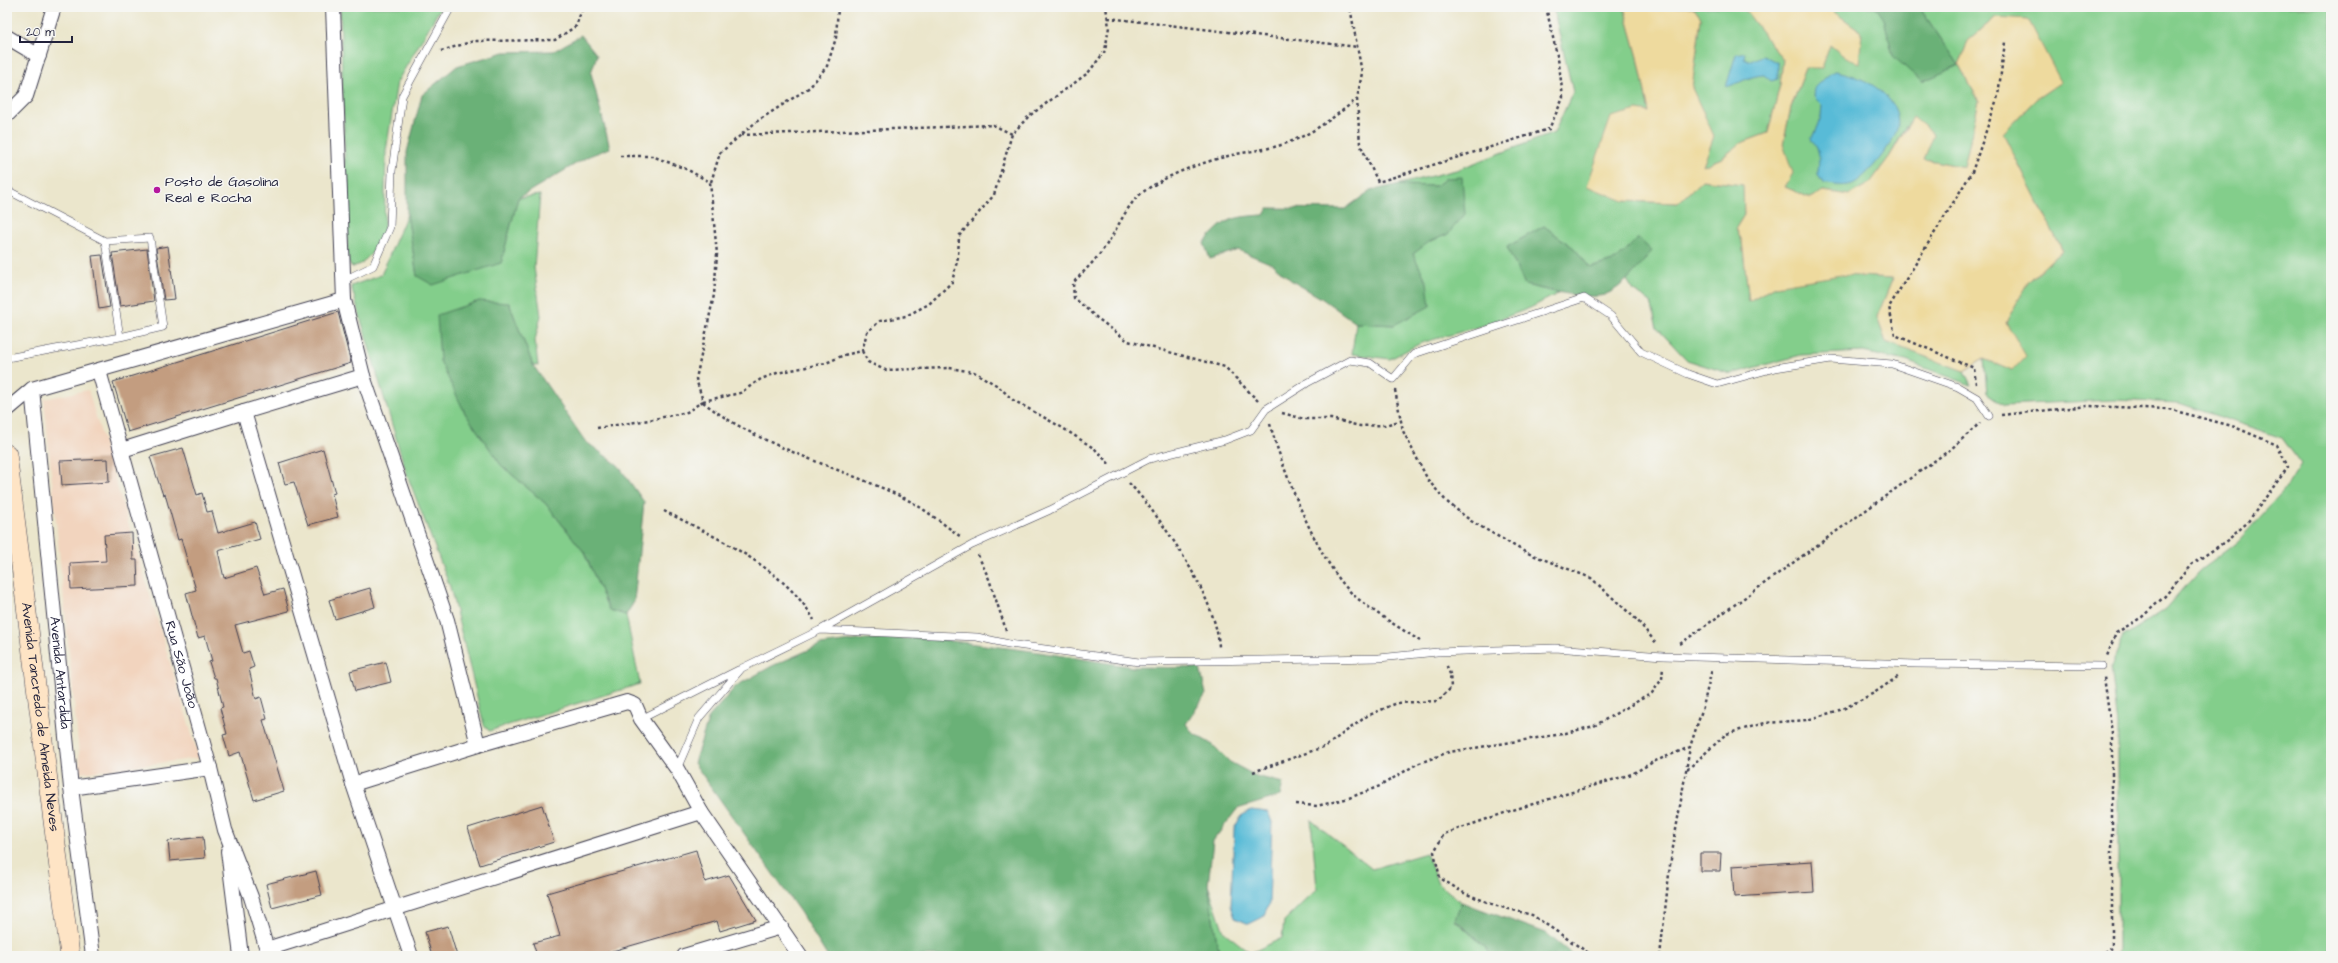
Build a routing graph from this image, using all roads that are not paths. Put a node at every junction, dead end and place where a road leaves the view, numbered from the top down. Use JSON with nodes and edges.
{"nodes":[{"id":1,"x":54,"y":7,"type":"edge"},
{"id":2,"x":333,"y":7,"type":"edge"},
{"id":3,"x":451,"y":7,"type":"edge"},
{"id":4,"x":7,"y":37,"type":"edge"},
{"id":5,"x":40,"y":56,"type":"junction"},
{"id":6,"x":7,"y":115,"type":"edge"},
{"id":7,"x":7,"y":190,"type":"edge"},
{"id":8,"x":106,"y":241,"type":"junction"},
{"id":9,"x":342,"y":281,"type":"junction"},
{"id":10,"x":344,"y":300,"type":"junction"},
{"id":11,"x":120,"y":337,"type":"junction"},
{"id":12,"x":7,"y":358,"type":"edge"},
{"id":13,"x":99,"y":371,"type":"junction"},
{"id":14,"x":362,"y":376,"type":"junction"},
{"id":15,"x":32,"y":389,"type":"junction"},
{"id":16,"x":7,"y":410,"type":"edge"},
{"id":17,"x":244,"y":412,"type":"junction"},
{"id":18,"x":1989,"y":416,"type":"road end"},
{"id":19,"x":122,"y":450,"type":"junction"},
{"id":20,"x":7,"y":454,"type":"edge"},
{"id":21,"x":7,"y":565,"type":"edge"},
{"id":22,"x":820,"y":630,"type":"junction"},
{"id":23,"x":28,"y":632,"type":"junction"},
{"id":24,"x":2102,"y":666,"type":"road end"},
{"id":25,"x":742,"y":668,"type":"junction"},
{"id":26,"x":641,"y":719,"type":"junction"},
{"id":27,"x":478,"y":745,"type":"junction"},
{"id":28,"x":210,"y":768,"type":"junction"},
{"id":29,"x":677,"y":769,"type":"junction"},
{"id":30,"x":353,"y":784,"type":"junction"},
{"id":31,"x":71,"y":788,"type":"junction"},
{"id":32,"x":701,"y":812,"type":"junction"},
{"id":33,"x":225,"y":830,"type":"junction"},
{"id":34,"x":396,"y":909,"type":"junction"},
{"id":35,"x":781,"y":927,"type":"junction"},
{"id":36,"x":268,"y":953,"type":"edge"},
{"id":37,"x":70,"y":956,"type":"edge"},
{"id":38,"x":93,"y":956,"type":"edge"},
{"id":39,"x":241,"y":956,"type":"edge"},
{"id":40,"x":411,"y":956,"type":"edge"},
{"id":41,"x":684,"y":956,"type":"edge"},
{"id":42,"x":800,"y":956,"type":"edge"}],
"edges":[{"from":1,"to":5,"type":"street"},
{"from":2,"to":9,"type":"street"},
{"from":3,"to":9,"type":"lane"},
{"from":4,"to":5,"type":"street"},
{"from":5,"to":6,"type":"street"},
{"from":7,"to":8,"type":"lane"},
{"from":8,"to":11,"type":"lane"},
{"from":8,"to":11,"type":"lane"},
{"from":9,"to":10,"type":"street"},
{"from":10,"to":13,"type":"street"},
{"from":10,"to":14,"type":"street"},
{"from":11,"to":12,"type":"lane"},
{"from":13,"to":15,"type":"street"},
{"from":13,"to":19,"type":"street","name":"Rua São João"},
{"from":14,"to":17,"type":"street"},
{"from":14,"to":27,"type":"street"},
{"from":15,"to":16,"type":"street"},
{"from":15,"to":31,"type":"street","name":"Avenida Antardida"},
{"from":17,"to":19,"type":"street"},
{"from":17,"to":30,"type":"street"},
{"from":18,"to":22,"type":"lane"},
{"from":19,"to":28,"type":"street","name":"Rua São João"},
{"from":20,"to":23,"type":"main road","name":"Avenida Tancredo de Almeida Neves"},
{"from":21,"to":23,"type":"main road"},
{"from":22,"to":24,"type":"lane"},
{"from":22,"to":25,"type":"lane"},
{"from":23,"to":37,"type":"main road","name":"Avenida Tancredo de Almeida Neves"},
{"from":25,"to":26,"type":"lane"},
{"from":25,"to":29,"type":"lane"},
{"from":26,"to":27,"type":"street"},
{"from":26,"to":29,"type":"street"},
{"from":27,"to":30,"type":"street"},
{"from":28,"to":31,"type":"street"},
{"from":28,"to":33,"type":"street","name":"Rua São João"},
{"from":29,"to":32,"type":"street"},
{"from":30,"to":34,"type":"street"},
{"from":31,"to":38,"type":"street","name":"Avenida Antardida"},
{"from":32,"to":34,"type":"street"},
{"from":32,"to":35,"type":"street"},
{"from":33,"to":36,"type":"street","name":"Rua São João"},
{"from":33,"to":39,"type":"street"},
{"from":34,"to":36,"type":"street"},
{"from":34,"to":40,"type":"street"},
{"from":35,"to":41,"type":"street"},
{"from":35,"to":42,"type":"street"}]}
